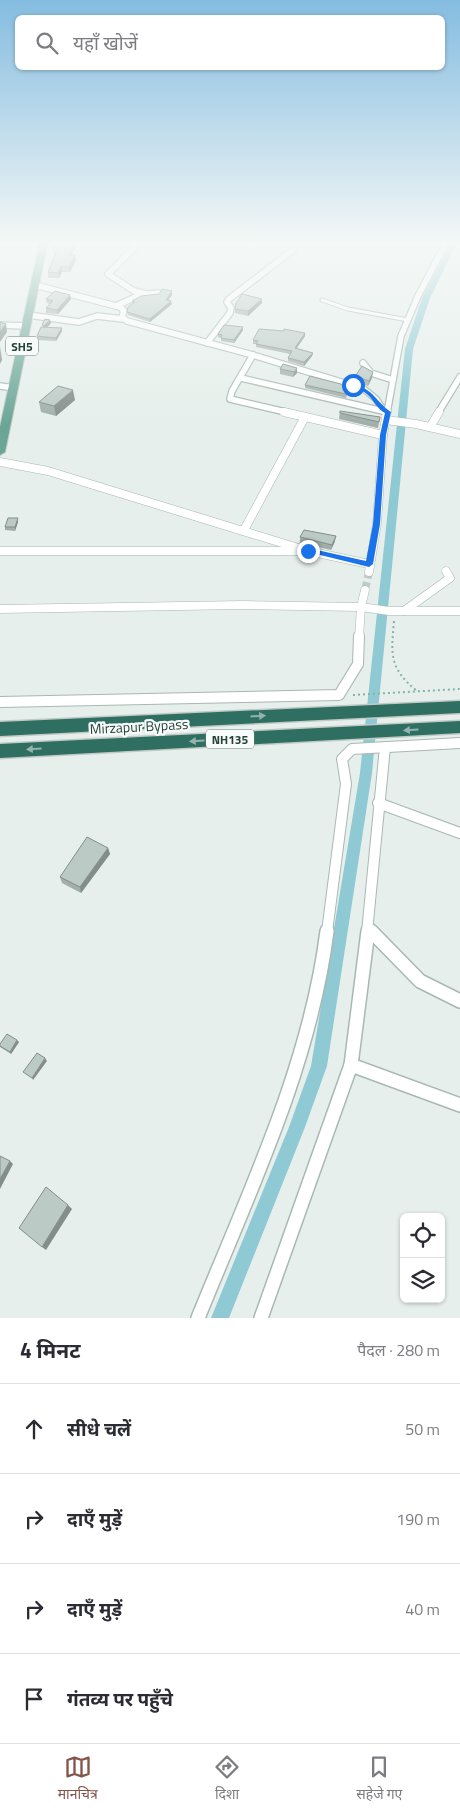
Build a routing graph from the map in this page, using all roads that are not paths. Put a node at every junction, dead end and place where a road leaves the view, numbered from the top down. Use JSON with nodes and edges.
{"nodes":[{"id":1,"x":31,"y":303,"type":"edge"},
{"id":2,"x":103,"y":303,"type":"edge"},
{"id":3,"x":121,"y":303,"type":"edge"},
{"id":4,"x":227,"y":303,"type":"edge"},
{"id":5,"x":329,"y":303,"type":"edge"},
{"id":6,"x":415,"y":303,"type":"edge"},
{"id":7,"x":116,"y":306,"type":"junction"},
{"id":8,"x":28,"y":315,"type":"junction"},
{"id":9,"x":123,"y":319,"type":"junction"},
{"id":10,"x":408,"y":320,"type":"junction"},
{"id":11,"x":0,"y":325,"type":"edge"},
{"id":12,"x":25,"y":326,"type":"junction"},
{"id":13,"x":207,"y":343,"type":"junction"},
{"id":14,"x":253,"y":355,"type":"junction"},
{"id":15,"x":364,"y":364,"type":"dead end"},
{"id":16,"x":460,"y":377,"type":"edge"},
{"id":17,"x":241,"y":378,"type":"junction"},
{"id":18,"x":393,"y":380,"type":"junction"},
{"id":19,"x":0,"y":386,"type":"edge"},
{"id":20,"x":14,"y":388,"type":"junction"},
{"id":21,"x":386,"y":411,"type":"junction"},
{"id":22,"x":305,"y":417,"type":"junction"},
{"id":23,"x":386,"y":420,"type":"junction"},
{"id":24,"x":430,"y":427,"type":"junction"},
{"id":25,"x":460,"y":434,"type":"edge"},
{"id":26,"x":383,"y":435,"type":"junction"},
{"id":27,"x":0,"y":452,"type":"edge"},
{"id":28,"x":0,"y":462,"type":"edge"},
{"id":29,"x":244,"y":530,"type":"junction"},
{"id":30,"x":0,"y":551,"type":"edge"},
{"id":31,"x":308,"y":551,"type":"junction"},
{"id":32,"x":369,"y":568,"type":"joint"},
{"id":33,"x":446,"y":572,"type":"dead end"},
{"id":34,"x":365,"y":590,"type":"tunnel mouth"},
{"id":35,"x":361,"y":607,"type":"junction"},
{"id":36,"x":0,"y":609,"type":"edge"},
{"id":37,"x":373,"y":610,"type":"joint"},
{"id":38,"x":396,"y":611,"type":"junction"},
{"id":39,"x":460,"y":611,"type":"edge"},
{"id":40,"x":0,"y":702,"type":"edge"},
{"id":41,"x":460,"y":707,"type":"edge"},
{"id":42,"x":460,"y":727,"type":"edge"},
{"id":43,"x":0,"y":729,"type":"edge"},
{"id":44,"x":460,"y":744,"type":"edge"},
{"id":45,"x":385,"y":746,"type":"junction"},
{"id":46,"x":0,"y":751,"type":"edge"},
{"id":47,"x":378,"y":803,"type":"junction"},
{"id":48,"x":460,"y":833,"type":"edge"},
{"id":49,"x":368,"y":928,"type":"junction"},
{"id":50,"x":460,"y":1000,"type":"edge"},
{"id":51,"x":351,"y":1064,"type":"junction"},
{"id":52,"x":460,"y":1105,"type":"edge"},
{"id":53,"x":198,"y":1318,"type":"edge"},
{"id":54,"x":261,"y":1318,"type":"edge"}],
"edges":[{"from":1,"to":8,"type":"main road","number":"SH5"},
{"from":2,"to":7,"type":"street"},
{"from":3,"to":7,"type":"street"},
{"from":4,"to":13,"type":"street"},
{"from":5,"to":10,"type":"lane"},
{"from":6,"to":10,"type":"street"},
{"from":7,"to":9,"type":"street"},
{"from":8,"to":9,"type":"street"},
{"from":8,"to":12,"type":"main road","number":"SH5"},
{"from":9,"to":13,"type":"street"},
{"from":10,"to":18,"type":"street"},
{"from":11,"to":12,"type":"street"},
{"from":12,"to":20,"type":"main road","number":"SH5"},
{"from":13,"to":14,"type":"street"},
{"from":14,"to":17,"type":"street"},
{"from":14,"to":21,"type":"street"},
{"from":15,"to":18,"type":"street"},
{"from":16,"to":24,"type":"street"},
{"from":17,"to":21,"type":"street"},
{"from":17,"to":22,"type":"street"},
{"from":18,"to":21,"type":"street"},
{"from":19,"to":20,"type":"street"},
{"from":20,"to":27,"type":"main road","number":"SH5"},
{"from":21,"to":23,"type":"street"},
{"from":22,"to":26,"type":"street"},
{"from":22,"to":29,"type":"street"},
{"from":23,"to":24,"type":"street"},
{"from":23,"to":26,"type":"street"},
{"from":24,"to":25,"type":"street"},
{"from":26,"to":32,"type":"street"},
{"from":28,"to":29,"type":"street"},
{"from":29,"to":31,"type":"street"},
{"from":30,"to":31,"type":"street"},
{"from":31,"to":32,"type":"street"},
{"from":33,"to":38,"type":"street"},
{"from":34,"to":35,"type":"street"},
{"from":35,"to":36,"type":"street"},
{"from":35,"to":37,"type":"street"},
{"from":35,"to":40,"type":"street"},
{"from":37,"to":38,"type":"street"},
{"from":38,"to":39,"type":"street"},
{"from":43,"to":41,"type":"highway","name":"Mirzapur Bypass","number":"NH135","one_way":true},
{"from":42,"to":46,"type":"highway","name":"Mirzapur Bypass","number":"NH135","one_way":true},
{"from":44,"to":45,"type":"street"},
{"from":45,"to":47,"type":"street"},
{"from":45,"to":53,"type":"street"},
{"from":47,"to":48,"type":"street"},
{"from":47,"to":49,"type":"street"},
{"from":49,"to":50,"type":"street"},
{"from":49,"to":51,"type":"street"},
{"from":51,"to":52,"type":"street"},
{"from":51,"to":54,"type":"street"}]}
